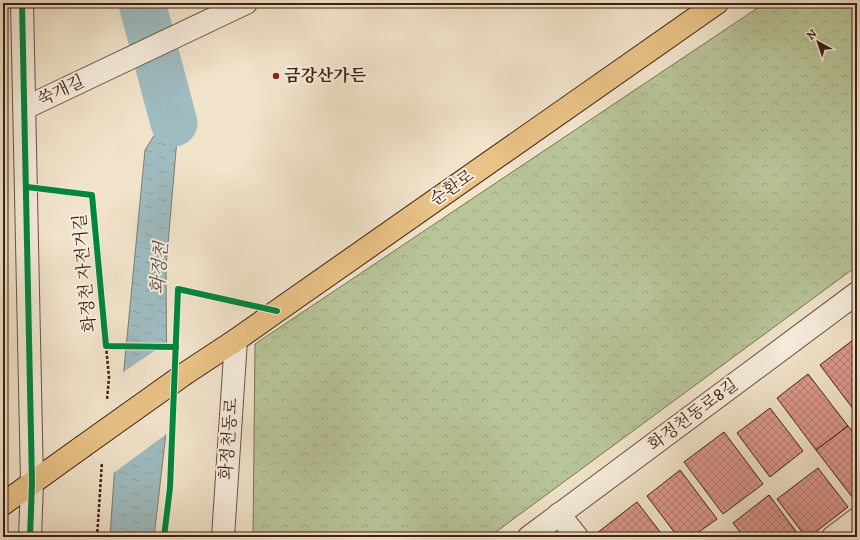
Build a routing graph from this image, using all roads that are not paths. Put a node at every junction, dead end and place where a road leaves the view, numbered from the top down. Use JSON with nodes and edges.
{"nodes":[{"id":1,"x":22,"y":3,"type":"edge"},
{"id":2,"x":246,"y":3,"type":"edge"},
{"id":3,"x":717,"y":3,"type":"edge"},
{"id":4,"x":25,"y":108,"type":"junction"},
{"id":5,"x":857,"y":293,"type":"edge"},
{"id":6,"x":236,"y":340,"type":"junction"},
{"id":7,"x":32,"y":483,"type":"junction"},
{"id":8,"x":3,"y":504,"type":"edge"},
{"id":9,"x":560,"y":514,"type":"junction"},
{"id":10,"x":857,"y":519,"type":"edge"},
{"id":11,"x":30,"y":537,"type":"edge"},
{"id":12,"x":223,"y":537,"type":"edge"},
{"id":13,"x":529,"y":537,"type":"edge"},
{"id":14,"x":577,"y":537,"type":"edge"},
{"id":15,"x":833,"y":537,"type":"edge"}],
"edges":[{"from":1,"to":4,"type":"street"},
{"from":2,"to":4,"type":"street","name":"쑥개길"},
{"from":3,"to":6,"type":"main road","name":"순환로"},
{"from":4,"to":7,"type":"street"},
{"from":5,"to":9,"type":"street","name":"화정천동로8길"},
{"from":6,"to":7,"type":"main road","name":"순환로","bridge":true},
{"from":6,"to":12,"type":"street","name":"화정천동로"},
{"from":7,"to":8,"type":"main road"},
{"from":7,"to":11,"type":"street"},
{"from":9,"to":13,"type":"street","name":"화정천동로8길"},
{"from":9,"to":14,"type":"street"},
{"from":10,"to":15,"type":"street"}]}
